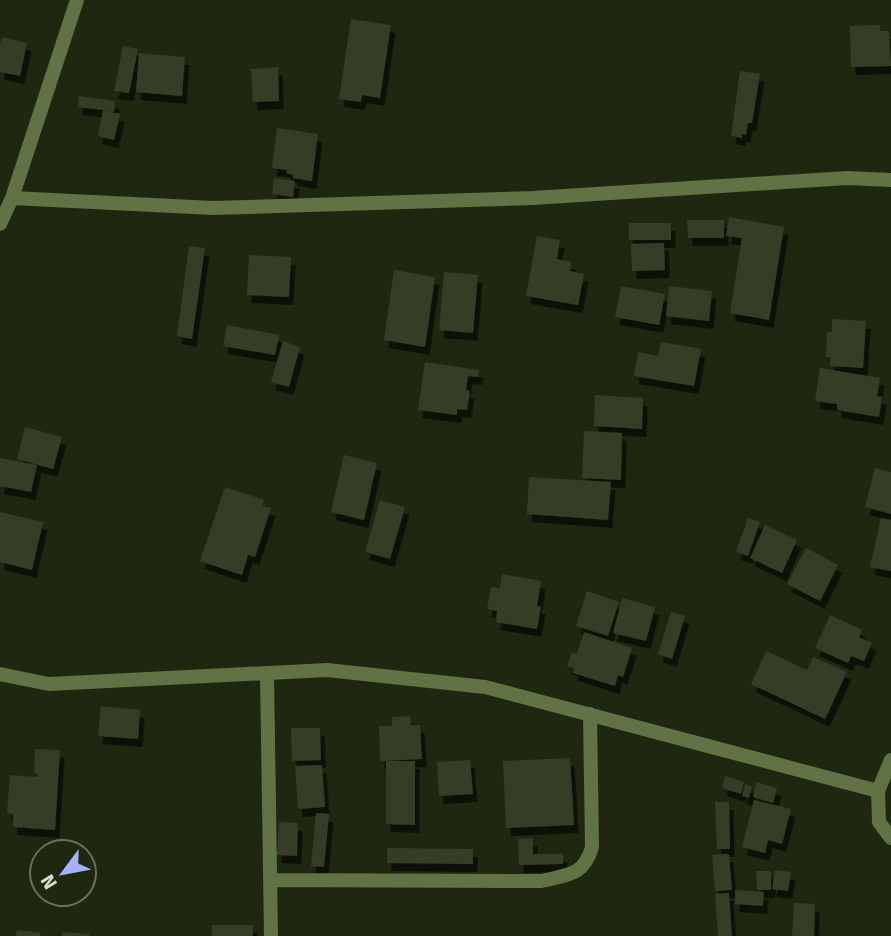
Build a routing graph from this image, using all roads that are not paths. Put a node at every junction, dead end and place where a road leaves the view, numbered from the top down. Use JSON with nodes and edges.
{"nodes":[{"id":1,"x":77,"y":0,"type":"edge"},
{"id":2,"x":891,"y":180,"type":"edge"},
{"id":3,"x":12,"y":198,"type":"junction"},
{"id":4,"x":0,"y":224,"type":"edge"},
{"id":5,"x":267,"y":673,"type":"junction"},
{"id":6,"x":0,"y":674,"type":"edge"},
{"id":7,"x":590,"y":714,"type":"junction"},
{"id":8,"x":891,"y":760,"type":"edge"},
{"id":9,"x":878,"y":791,"type":"junction"},
{"id":10,"x":891,"y":838,"type":"edge"},
{"id":11,"x":271,"y":880,"type":"junction"},
{"id":12,"x":271,"y":936,"type":"edge"}],
"edges":[{"from":1,"to":3,"type":"street"},
{"from":2,"to":3,"type":"street"},
{"from":3,"to":4,"type":"street"},
{"from":5,"to":6,"type":"street"},
{"from":5,"to":7,"type":"street"},
{"from":5,"to":11,"type":"street"},
{"from":7,"to":9,"type":"street"},
{"from":7,"to":11,"type":"street"},
{"from":8,"to":9,"type":"street"},
{"from":9,"to":10,"type":"street"},
{"from":11,"to":12,"type":"street"}]}
